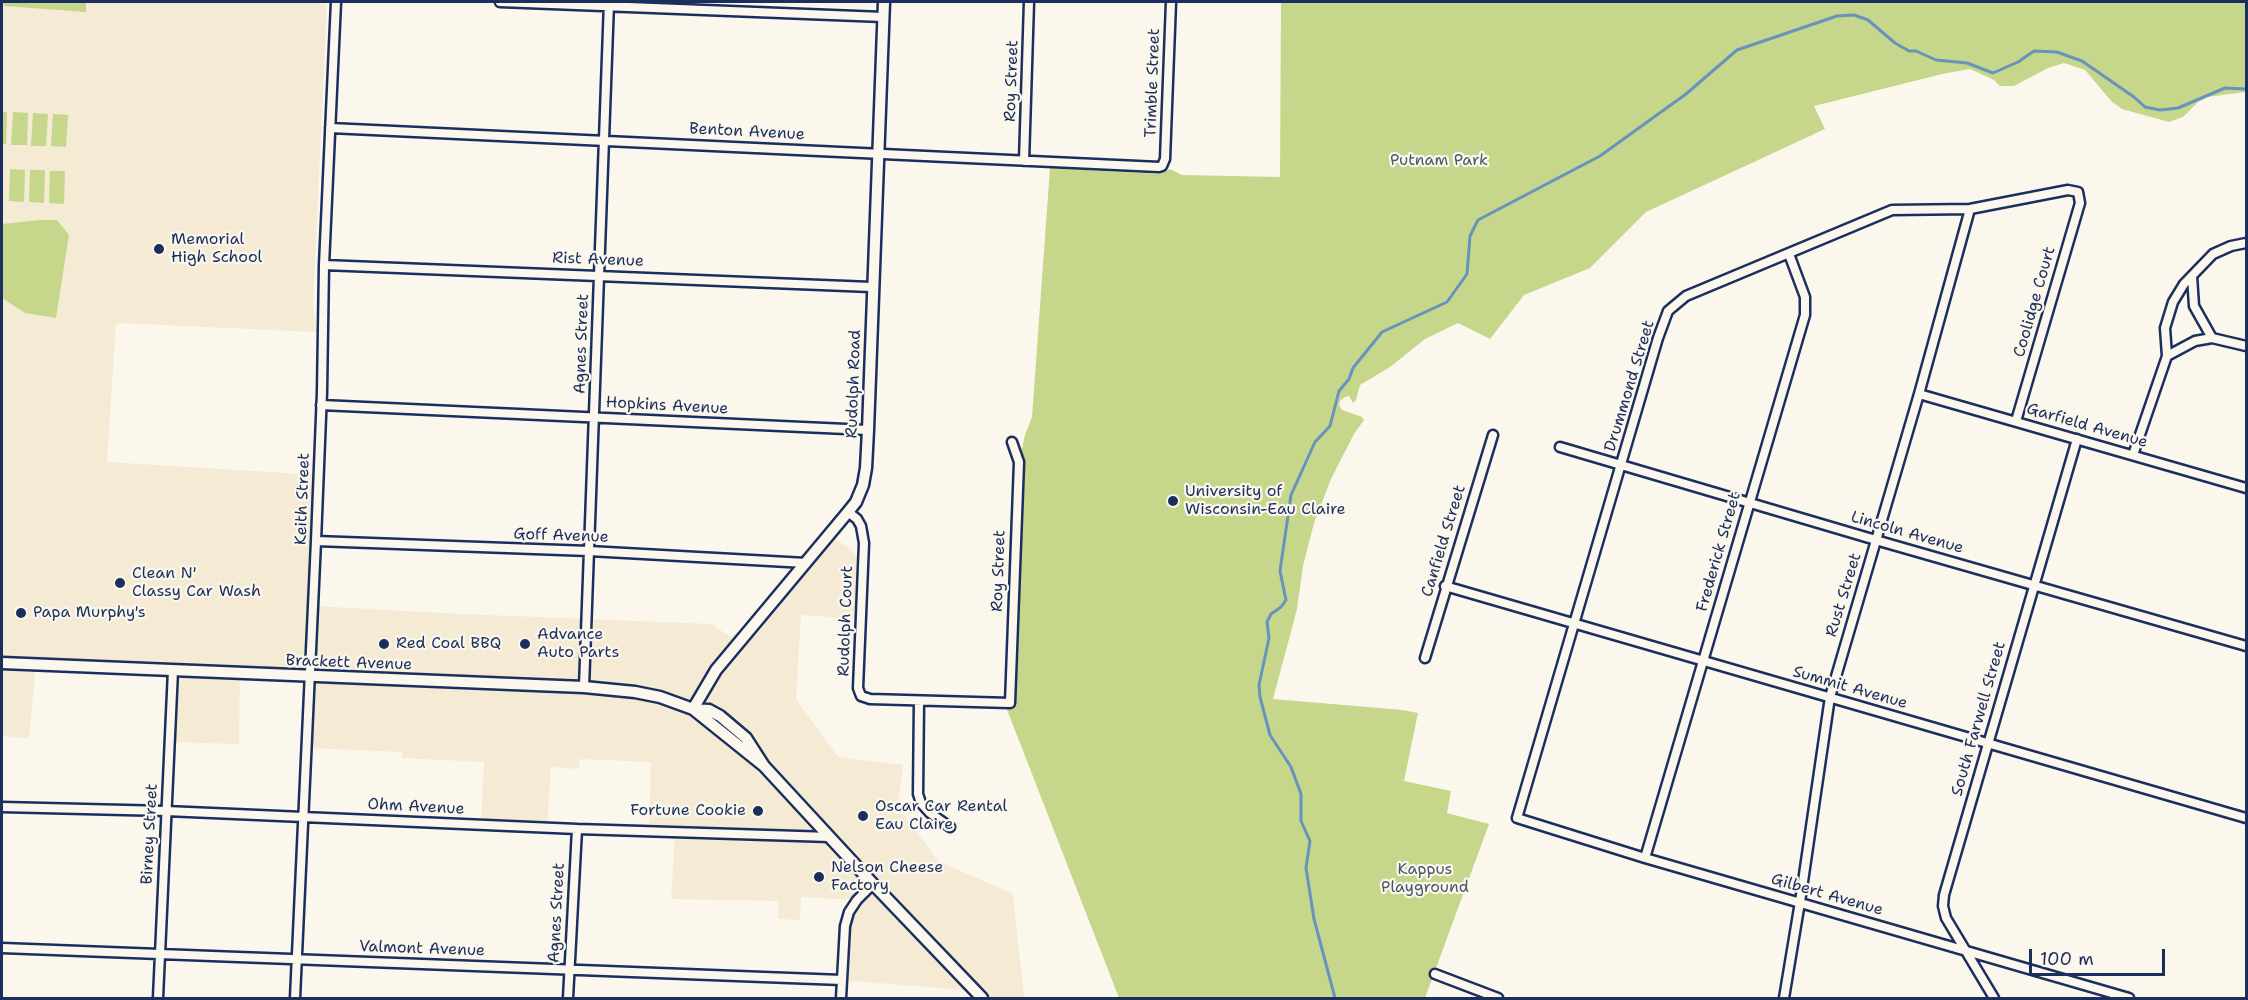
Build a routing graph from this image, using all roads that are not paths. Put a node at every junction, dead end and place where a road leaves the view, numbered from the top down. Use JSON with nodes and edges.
{"nodes":[{"id":1,"x":336,"y":2,"type":"edge"},
{"id":2,"x":500,"y":2,"type":"edge"},
{"id":3,"x":884,"y":2,"type":"edge"},
{"id":4,"x":1029,"y":2,"type":"edge"},
{"id":5,"x":1171,"y":2,"type":"edge"},
{"id":6,"x":609,"y":4,"type":"edge"},
{"id":7,"x":883,"y":17,"type":"junction"},
{"id":8,"x":330,"y":128,"type":"junction"},
{"id":9,"x":604,"y":140,"type":"junction"},
{"id":10,"x":878,"y":154,"type":"junction"},
{"id":11,"x":1024,"y":161,"type":"junction"},
{"id":12,"x":1162,"y":166,"type":"joint"},
{"id":13,"x":2078,"y":192,"type":"joint"},
{"id":14,"x":1970,"y":209,"type":"junction"},
{"id":15,"x":2247,"y":243,"type":"edge"},
{"id":16,"x":1789,"y":254,"type":"junction"},
{"id":17,"x":324,"y":265,"type":"junction"},
{"id":18,"x":599,"y":275,"type":"junction"},
{"id":19,"x":2192,"y":275,"type":"junction"},
{"id":20,"x":872,"y":287,"type":"junction"},
{"id":21,"x":2212,"y":338,"type":"junction"},
{"id":22,"x":2247,"y":346,"type":"edge"},
{"id":23,"x":2167,"y":356,"type":"junction"},
{"id":24,"x":1919,"y":394,"type":"junction"},
{"id":25,"x":321,"y":405,"type":"junction"},
{"id":26,"x":594,"y":418,"type":"junction"},
{"id":27,"x":2016,"y":421,"type":"junction"},
{"id":28,"x":868,"y":430,"type":"junction"},
{"id":29,"x":1493,"y":435,"type":"dead end"},
{"id":30,"x":2077,"y":439,"type":"junction"},
{"id":31,"x":1012,"y":442,"type":"dead end"},
{"id":32,"x":1560,"y":447,"type":"dead end"},
{"id":33,"x":2133,"y":455,"type":"junction"},
{"id":34,"x":1622,"y":465,"type":"junction"},
{"id":35,"x":2247,"y":488,"type":"edge"},
{"id":36,"x":1749,"y":503,"type":"junction"},
{"id":37,"x":849,"y":512,"type":"junction"},
{"id":38,"x":1876,"y":540,"type":"junction"},
{"id":39,"x":316,"y":541,"type":"junction"},
{"id":40,"x":589,"y":551,"type":"junction"},
{"id":41,"x":806,"y":563,"type":"junction"},
{"id":42,"x":2034,"y":585,"type":"junction"},
{"id":43,"x":1445,"y":586,"type":"junction"},
{"id":44,"x":1575,"y":624,"type":"junction"},
{"id":45,"x":2247,"y":646,"type":"edge"},
{"id":46,"x":1425,"y":657,"type":"dead end"},
{"id":47,"x":1703,"y":661,"type":"junction"},
{"id":48,"x":2,"y":663,"type":"edge"},
{"id":49,"x":173,"y":670,"type":"junction"},
{"id":50,"x":309,"y":676,"type":"junction"},
{"id":51,"x":584,"y":687,"type":"junction"},
{"id":52,"x":1830,"y":697,"type":"junction"},
{"id":53,"x":919,"y":701,"type":"junction"},
{"id":54,"x":1010,"y":703,"type":"joint"},
{"id":55,"x":693,"y":709,"type":"junction"},
{"id":56,"x":1987,"y":744,"type":"junction"},
{"id":57,"x":2,"y":807,"type":"edge"},
{"id":58,"x":166,"y":811,"type":"junction"},
{"id":59,"x":302,"y":817,"type":"junction"},
{"id":60,"x":1517,"y":818,"type":"joint"},
{"id":61,"x":2247,"y":818,"type":"edge"},
{"id":62,"x":950,"y":827,"type":"dead end"},
{"id":63,"x":577,"y":829,"type":"junction"},
{"id":64,"x":830,"y":837,"type":"junction"},
{"id":65,"x":1645,"y":858,"type":"junction"},
{"id":66,"x":873,"y":884,"type":"junction"},
{"id":67,"x":1800,"y":902,"type":"junction"},
{"id":68,"x":2,"y":948,"type":"edge"},
{"id":69,"x":1964,"y":951,"type":"junction"},
{"id":70,"x":160,"y":954,"type":"junction"},
{"id":71,"x":297,"y":959,"type":"junction"},
{"id":72,"x":569,"y":969,"type":"junction"},
{"id":73,"x":1435,"y":974,"type":"dead end"},
{"id":74,"x":842,"y":980,"type":"junction"},
{"id":75,"x":158,"y":999,"type":"edge"},
{"id":76,"x":295,"y":999,"type":"edge"},
{"id":77,"x":568,"y":999,"type":"edge"},
{"id":78,"x":841,"y":999,"type":"edge"},
{"id":79,"x":982,"y":999,"type":"edge"},
{"id":80,"x":1498,"y":999,"type":"edge"},
{"id":81,"x":1784,"y":999,"type":"edge"},
{"id":82,"x":1994,"y":999,"type":"edge"},
{"id":83,"x":2129,"y":999,"type":"edge"}],
"edges":[{"from":1,"to":8,"type":"street","name":"Keith Street"},
{"from":2,"to":6,"type":"street"},
{"from":3,"to":7,"type":"main road","name":"Rudolph Road"},
{"from":4,"to":11,"type":"street","name":"Roy Street"},
{"from":5,"to":12,"type":"street","name":"Trimble Street"},
{"from":6,"to":7,"type":"street"},
{"from":6,"to":9,"type":"street","name":"Agnes Street"},
{"from":7,"to":10,"type":"main road","name":"Rudolph Road"},
{"from":8,"to":9,"type":"street","name":"Benton Avenue"},
{"from":8,"to":17,"type":"street","name":"Keith Street"},
{"from":9,"to":10,"type":"street","name":"Benton Avenue"},
{"from":9,"to":18,"type":"street","name":"Agnes Street"},
{"from":10,"to":11,"type":"street","name":"Benton Avenue"},
{"from":10,"to":20,"type":"main road","name":"Rudolph Road"},
{"from":11,"to":12,"type":"street","name":"Benton Avenue"},
{"from":13,"to":14,"type":"street","name":"Drummond Street"},
{"from":13,"to":27,"type":"street","name":"Coolidge Court"},
{"from":14,"to":16,"type":"street","name":"Drummond Street"},
{"from":14,"to":24,"type":"street","name":"Rust Street"},
{"from":15,"to":19,"type":"street"},
{"from":16,"to":34,"type":"street","name":"Drummond Street"},
{"from":16,"to":36,"type":"street","name":"Frederick Street"},
{"from":17,"to":18,"type":"street","name":"Rist Avenue"},
{"from":17,"to":25,"type":"street","name":"Keith Street"},
{"from":18,"to":20,"type":"street","name":"Rist Avenue"},
{"from":18,"to":26,"type":"street","name":"Agnes Street"},
{"from":19,"to":21,"type":"street"},
{"from":19,"to":23,"type":"street"},
{"from":20,"to":28,"type":"main road","name":"Rudolph Road"},
{"from":21,"to":22,"type":"street"},
{"from":21,"to":23,"type":"street"},
{"from":23,"to":33,"type":"street"},
{"from":24,"to":27,"type":"street","name":"Garfield Avenue"},
{"from":24,"to":38,"type":"street","name":"Rust Street"},
{"from":25,"to":26,"type":"street","name":"Hopkins Avenue"},
{"from":25,"to":39,"type":"street","name":"Keith Street"},
{"from":26,"to":28,"type":"street","name":"Hopkins Avenue"},
{"from":26,"to":40,"type":"street","name":"Agnes Street"},
{"from":27,"to":30,"type":"street","name":"Garfield Avenue"},
{"from":28,"to":37,"type":"main road","name":"Rudolph Road"},
{"from":29,"to":43,"type":"street","name":"Canfield Street"},
{"from":30,"to":33,"type":"street","name":"Garfield Avenue"},
{"from":30,"to":42,"type":"street","name":"South Farwell Street"},
{"from":31,"to":54,"type":"street","name":"Roy Street"},
{"from":32,"to":34,"type":"street","name":"Lincoln Avenue"},
{"from":33,"to":35,"type":"street","name":"Garfield Avenue"},
{"from":34,"to":36,"type":"street","name":"Lincoln Avenue"},
{"from":34,"to":44,"type":"street","name":"Drummond Street"},
{"from":36,"to":38,"type":"street","name":"Lincoln Avenue"},
{"from":36,"to":47,"type":"street","name":"Frederick Street"},
{"from":37,"to":41,"type":"main road","name":"Rudolph Road"},
{"from":37,"to":53,"type":"street","name":"Rudolph Court"},
{"from":38,"to":42,"type":"street","name":"Lincoln Avenue"},
{"from":38,"to":52,"type":"street","name":"Rust Street"},
{"from":39,"to":40,"type":"street","name":"Goff Avenue"},
{"from":39,"to":50,"type":"street","name":"Keith Street"},
{"from":40,"to":41,"type":"street","name":"Goff Avenue"},
{"from":40,"to":51,"type":"street","name":"Agnes Street"},
{"from":41,"to":55,"type":"main road","name":"Rudolph Road"},
{"from":42,"to":45,"type":"street","name":"Lincoln Avenue"},
{"from":42,"to":56,"type":"street","name":"South Farwell Street"},
{"from":43,"to":44,"type":"street","name":"Summit Avenue"},
{"from":43,"to":46,"type":"street","name":"Canfield Street"},
{"from":44,"to":47,"type":"street","name":"Summit Avenue"},
{"from":44,"to":60,"type":"street","name":"Drummond Street"},
{"from":47,"to":52,"type":"street","name":"Summit Avenue"},
{"from":47,"to":65,"type":"street","name":"Frederick Street"},
{"from":48,"to":49,"type":"main road","name":"Brackett Avenue"},
{"from":49,"to":50,"type":"main road","name":"Brackett Avenue"},
{"from":49,"to":58,"type":"street","name":"Birney Street"},
{"from":50,"to":51,"type":"main road","name":"Brackett Avenue"},
{"from":50,"to":59,"type":"street","name":"Keith Street"},
{"from":51,"to":55,"type":"main road","name":"Brackett Avenue"},
{"from":52,"to":56,"type":"street","name":"Summit Avenue"},
{"from":52,"to":67,"type":"street","name":"Rust Street"},
{"from":53,"to":54,"type":"street","name":"Rudolph Court"},
{"from":53,"to":62,"type":"street"},
{"from":55,"to":64,"type":"main road"},
{"from":56,"to":61,"type":"street","name":"Summit Avenue"},
{"from":56,"to":69,"type":"street","name":"South Farwell Street"},
{"from":57,"to":58,"type":"street","name":"Ohm Avenue"},
{"from":58,"to":59,"type":"street","name":"Ohm Avenue"},
{"from":58,"to":70,"type":"street","name":"Birney Street"},
{"from":59,"to":63,"type":"street","name":"Ohm Avenue"},
{"from":59,"to":71,"type":"street","name":"Keith Street"},
{"from":60,"to":65,"type":"street","name":"Gilbert Avenue"},
{"from":63,"to":64,"type":"street","name":"Ohm Avenue"},
{"from":63,"to":72,"type":"street","name":"Agnes Street"},
{"from":64,"to":66,"type":"main road"},
{"from":65,"to":67,"type":"street","name":"Gilbert Avenue"},
{"from":66,"to":74,"type":"street"},
{"from":66,"to":79,"type":"main road"},
{"from":67,"to":69,"type":"street","name":"Gilbert Avenue"},
{"from":67,"to":81,"type":"street","name":"Rust Street"},
{"from":68,"to":70,"type":"street","name":"Valmont Avenue"},
{"from":69,"to":82,"type":"street","name":"South Farwell Street"},
{"from":69,"to":83,"type":"street","name":"Gilbert Avenue"},
{"from":70,"to":71,"type":"street","name":"Valmont Avenue"},
{"from":70,"to":75,"type":"street","name":"Birney Street"},
{"from":71,"to":72,"type":"street","name":"Valmont Avenue"},
{"from":71,"to":76,"type":"street","name":"Keith Street"},
{"from":72,"to":74,"type":"street","name":"Valmont Avenue"},
{"from":72,"to":77,"type":"street","name":"Agnes Street"},
{"from":73,"to":80,"type":"street"},
{"from":74,"to":78,"type":"street"}]}
